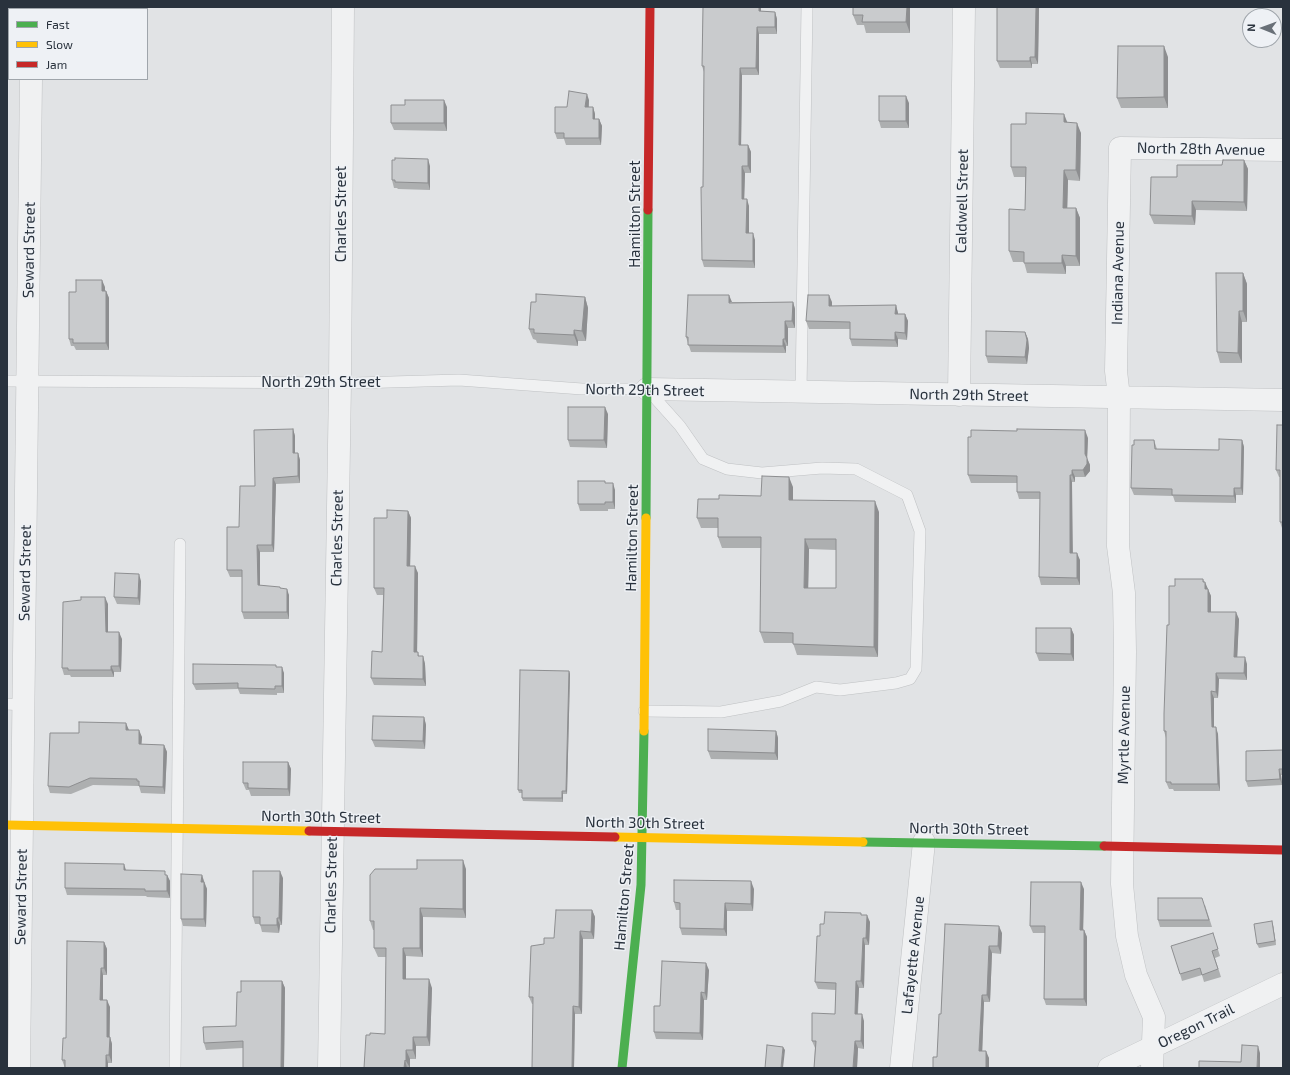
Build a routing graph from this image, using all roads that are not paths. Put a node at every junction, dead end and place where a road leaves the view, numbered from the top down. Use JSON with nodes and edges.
{"nodes":[{"id":1,"x":343,"y":7,"type":"edge"},
{"id":2,"x":650,"y":7,"type":"edge"},
{"id":3,"x":807,"y":7,"type":"edge"},
{"id":4,"x":964,"y":7,"type":"edge"},
{"id":5,"x":31,"y":80,"type":"edge"},
{"id":6,"x":1120,"y":148,"type":"joint"},
{"id":7,"x":1283,"y":150,"type":"edge"},
{"id":8,"x":17,"y":382,"type":"edge"},
{"id":9,"x":340,"y":383,"type":"junction"},
{"id":10,"x":647,"y":390,"type":"junction"},
{"id":11,"x":801,"y":392,"type":"junction"},
{"id":12,"x":959,"y":395,"type":"junction"},
{"id":13,"x":1119,"y":397,"type":"junction"},
{"id":14,"x":1283,"y":400,"type":"edge"},
{"id":15,"x":180,"y":544,"type":"dead end"},
{"id":16,"x":15,"y":704,"type":"edge"},
{"id":17,"x":644,"y":711,"type":"junction"},
{"id":18,"x":14,"y":825,"type":"edge"},
{"id":19,"x":177,"y":829,"type":"junction"},
{"id":20,"x":332,"y":831,"type":"junction"},
{"id":21,"x":643,"y":837,"type":"junction"},
{"id":22,"x":924,"y":842,"type":"junction"},
{"id":23,"x":1121,"y":846,"type":"junction"},
{"id":24,"x":1283,"y":850,"type":"edge"},
{"id":25,"x":1283,"y":984,"type":"edge"},
{"id":26,"x":1152,"y":1057,"type":"edge"},
{"id":27,"x":19,"y":1068,"type":"edge"},
{"id":28,"x":175,"y":1068,"type":"edge"},
{"id":29,"x":329,"y":1068,"type":"edge"},
{"id":30,"x":622,"y":1068,"type":"edge"},
{"id":31,"x":901,"y":1068,"type":"edge"},
{"id":32,"x":1109,"y":1068,"type":"edge"}],
"edges":[{"from":1,"to":9,"type":"street","name":"Charles Street"},
{"from":2,"to":10,"type":"main road","name":"Hamilton Street"},
{"from":3,"to":11,"type":"lane"},
{"from":4,"to":12,"type":"street","name":"Caldwell Street"},
{"from":5,"to":8,"type":"street","name":"Seward Street"},
{"from":6,"to":7,"type":"street","name":"North 28th Avenue"},
{"from":6,"to":13,"type":"street","name":"Indiana Avenue"},
{"from":8,"to":9,"type":"lane","name":"North 29th Street"},
{"from":8,"to":16,"type":"street","name":"Seward Street"},
{"from":9,"to":10,"type":"lane","name":"North 29th Street"},
{"from":9,"to":20,"type":"street","name":"Charles Street"},
{"from":10,"to":11,"type":"street","name":"North 29th Street"},
{"from":10,"to":17,"type":"main road","name":"Hamilton Street"},
{"from":10,"to":17,"type":"lane"},
{"from":11,"to":12,"type":"street","name":"North 29th Street"},
{"from":12,"to":13,"type":"street","name":"North 29th Street"},
{"from":13,"to":14,"type":"street","name":"North 29th Street"},
{"from":13,"to":23,"type":"street","name":"Myrtle Avenue"},
{"from":15,"to":19,"type":"lane"},
{"from":16,"to":18,"type":"street","name":"Seward Street"},
{"from":17,"to":21,"type":"main road","name":"Hamilton Street"},
{"from":18,"to":19,"type":"main road","name":"North 30th Street"},
{"from":18,"to":27,"type":"street","name":"Seward Street"},
{"from":19,"to":20,"type":"main road","name":"North 30th Street"},
{"from":19,"to":28,"type":"lane"},
{"from":20,"to":21,"type":"main road","name":"North 30th Street"},
{"from":20,"to":29,"type":"street","name":"Charles Street"},
{"from":21,"to":22,"type":"main road","name":"North 30th Street"},
{"from":21,"to":30,"type":"main road","name":"Hamilton Street"},
{"from":22,"to":23,"type":"main road","name":"North 30th Street"},
{"from":22,"to":31,"type":"street","name":"Lafayette Avenue"},
{"from":23,"to":24,"type":"main road","name":"North 30th Street"},
{"from":23,"to":26,"type":"street","name":"Myrtle Avenue"},
{"from":25,"to":26,"type":"street","name":"Oregon Trail"},
{"from":26,"to":32,"type":"street","name":"Oregon Trail"}]}
